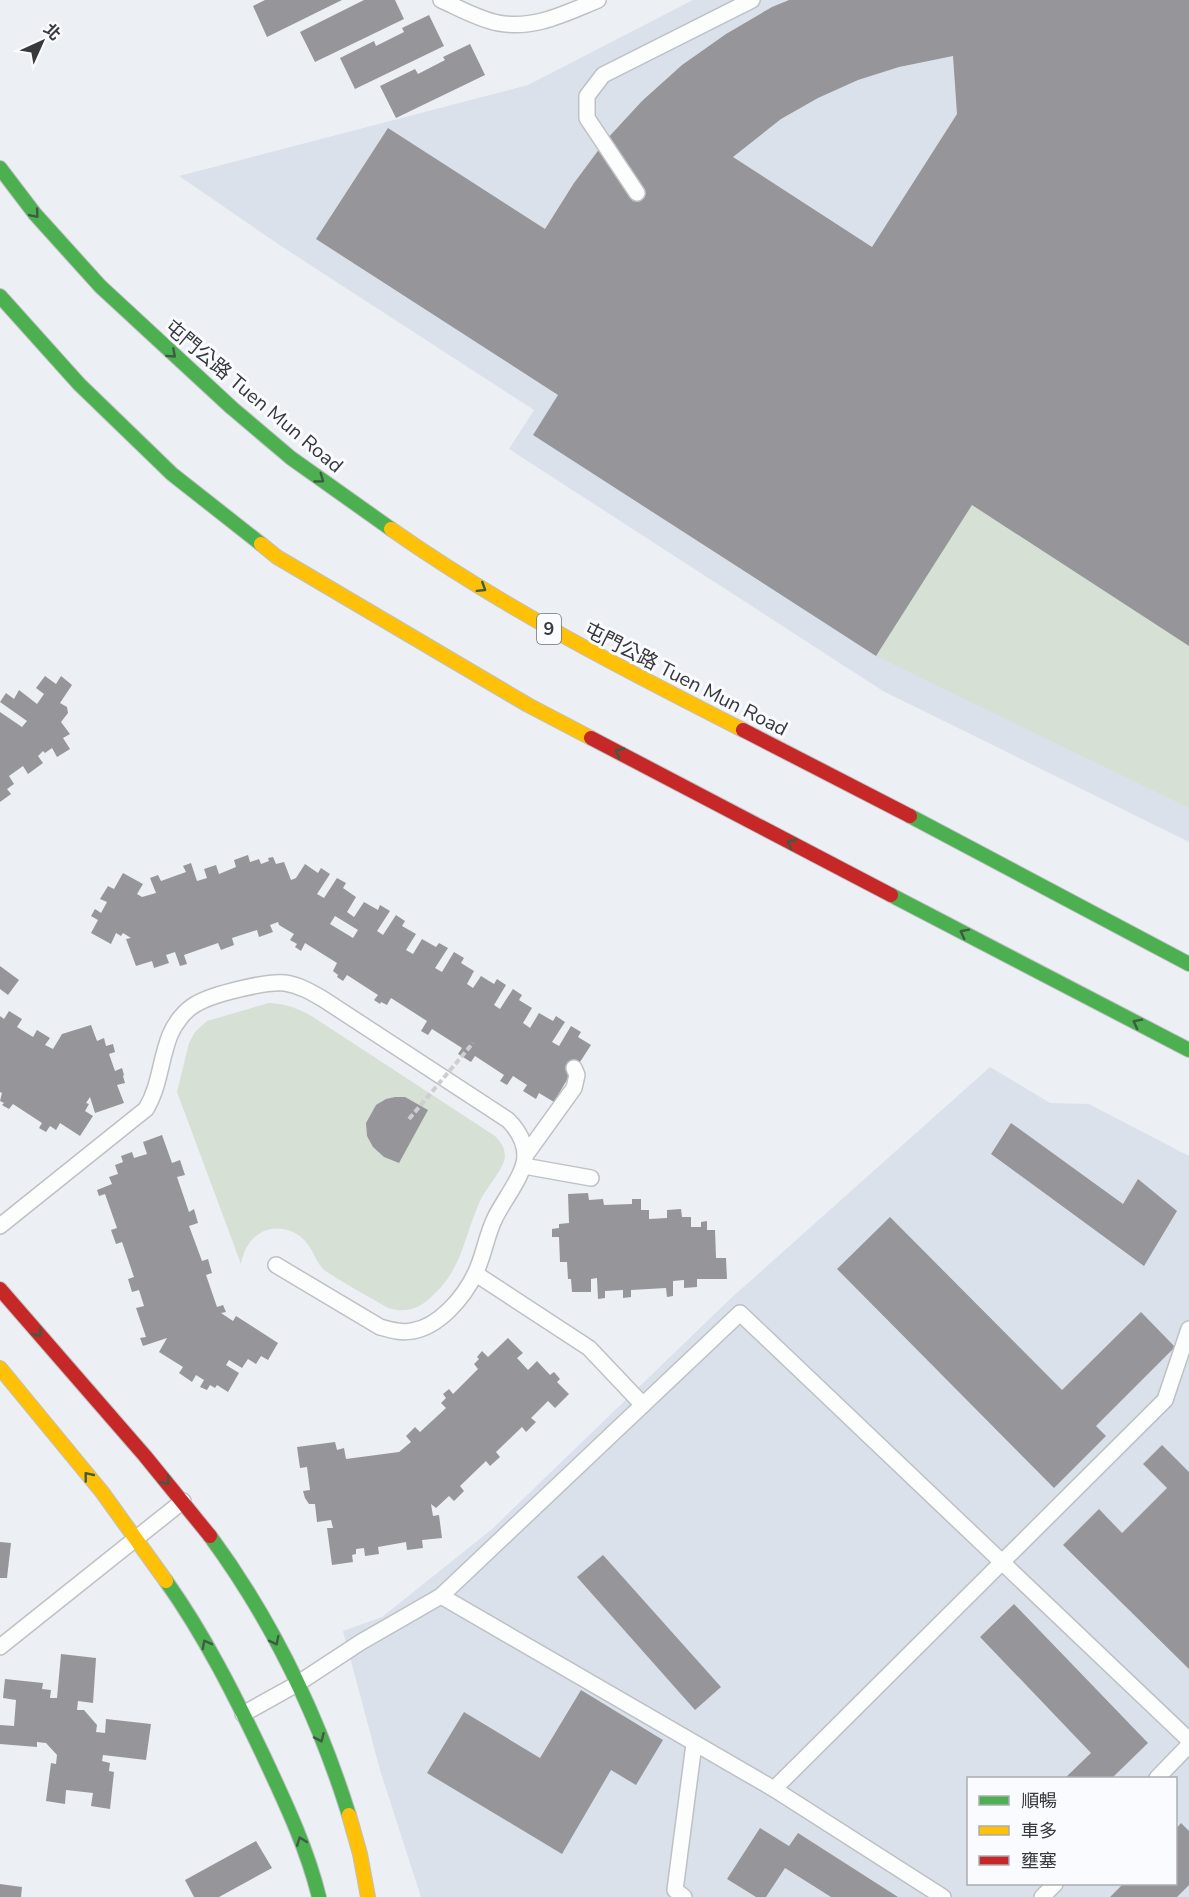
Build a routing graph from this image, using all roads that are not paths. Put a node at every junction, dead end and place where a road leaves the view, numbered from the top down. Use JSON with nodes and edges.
{"nodes":[{"id":1,"x":441,"y":0,"type":"edge"},
{"id":2,"x":598,"y":0,"type":"edge"},
{"id":3,"x":752,"y":0,"type":"edge"},
{"id":4,"x":0,"y":168,"type":"edge"},
{"id":5,"x":637,"y":193,"type":"dead end"},
{"id":6,"x":0,"y":296,"type":"edge"},
{"id":7,"x":1189,"y":963,"type":"edge"},
{"id":8,"x":1189,"y":1050,"type":"edge"},
{"id":9,"x":574,"y":1068,"type":"dead end"},
{"id":10,"x":524,"y":1161,"type":"junction"},
{"id":11,"x":591,"y":1178,"type":"dead end"},
{"id":12,"x":0,"y":1226,"type":"edge"},
{"id":13,"x":276,"y":1265,"type":"dead end"},
{"id":14,"x":476,"y":1274,"type":"junction"},
{"id":15,"x":0,"y":1289,"type":"edge"},
{"id":16,"x":1189,"y":1329,"type":"edge"},
{"id":17,"x":0,"y":1368,"type":"edge"},
{"id":18,"x":644,"y":1405,"type":"junction"},
{"id":19,"x":183,"y":1501,"type":"junction"},
{"id":20,"x":138,"y":1538,"type":"junction"},
{"id":21,"x":1002,"y":1561,"type":"junction"},
{"id":22,"x":441,"y":1596,"type":"junction"},
{"id":23,"x":0,"y":1647,"type":"edge"},
{"id":24,"x":297,"y":1684,"type":"junction"},
{"id":25,"x":243,"y":1714,"type":"junction"},
{"id":26,"x":1189,"y":1740,"type":"edge"},
{"id":27,"x":694,"y":1744,"type":"junction"},
{"id":28,"x":1189,"y":1745,"type":"edge"},
{"id":29,"x":1159,"y":1777,"type":"edge"},
{"id":30,"x":774,"y":1789,"type":"junction"},
{"id":31,"x":1054,"y":1885,"type":"edge"},
{"id":32,"x":319,"y":1897,"type":"edge"},
{"id":33,"x":368,"y":1897,"type":"edge"},
{"id":34,"x":684,"y":1897,"type":"edge"},
{"id":35,"x":943,"y":1897,"type":"edge"},
{"id":36,"x":1042,"y":1897,"type":"edge"}],
"edges":[{"from":1,"to":2,"type":"lane"},
{"from":3,"to":5,"type":"lane"},
{"from":4,"to":7,"type":"main road","name":"屯門公路 Tuen Mun Road","number":"9","one_way":true},
{"from":8,"to":6,"type":"main road","one_way":true},
{"from":9,"to":10,"type":"lane"},
{"from":10,"to":11,"type":"lane"},
{"from":10,"to":12,"type":"lane"},
{"from":10,"to":14,"type":"lane"},
{"from":13,"to":14,"type":"lane"},
{"from":14,"to":18,"type":"lane"},
{"from":15,"to":19,"type":"main road","one_way":true},
{"from":16,"to":21,"type":"lane"},
{"from":20,"to":17,"type":"main road","one_way":true},
{"from":18,"to":21,"type":"lane"},
{"from":18,"to":22,"type":"lane"},
{"from":19,"to":20,"type":"lane"},
{"from":19,"to":24,"type":"main road","one_way":true},
{"from":20,"to":23,"type":"lane"},
{"from":25,"to":20,"type":"main road","one_way":true},
{"from":21,"to":26,"type":"lane"},
{"from":21,"to":30,"type":"lane"},
{"from":22,"to":24,"type":"lane"},
{"from":22,"to":27,"type":"lane"},
{"from":24,"to":25,"type":"lane"},
{"from":24,"to":33,"type":"main road","one_way":true},
{"from":32,"to":25,"type":"main road","one_way":true},
{"from":27,"to":30,"type":"lane"},
{"from":27,"to":34,"type":"lane"},
{"from":28,"to":29,"type":"lane"},
{"from":30,"to":35,"type":"lane"},
{"from":31,"to":36,"type":"lane"}]}
